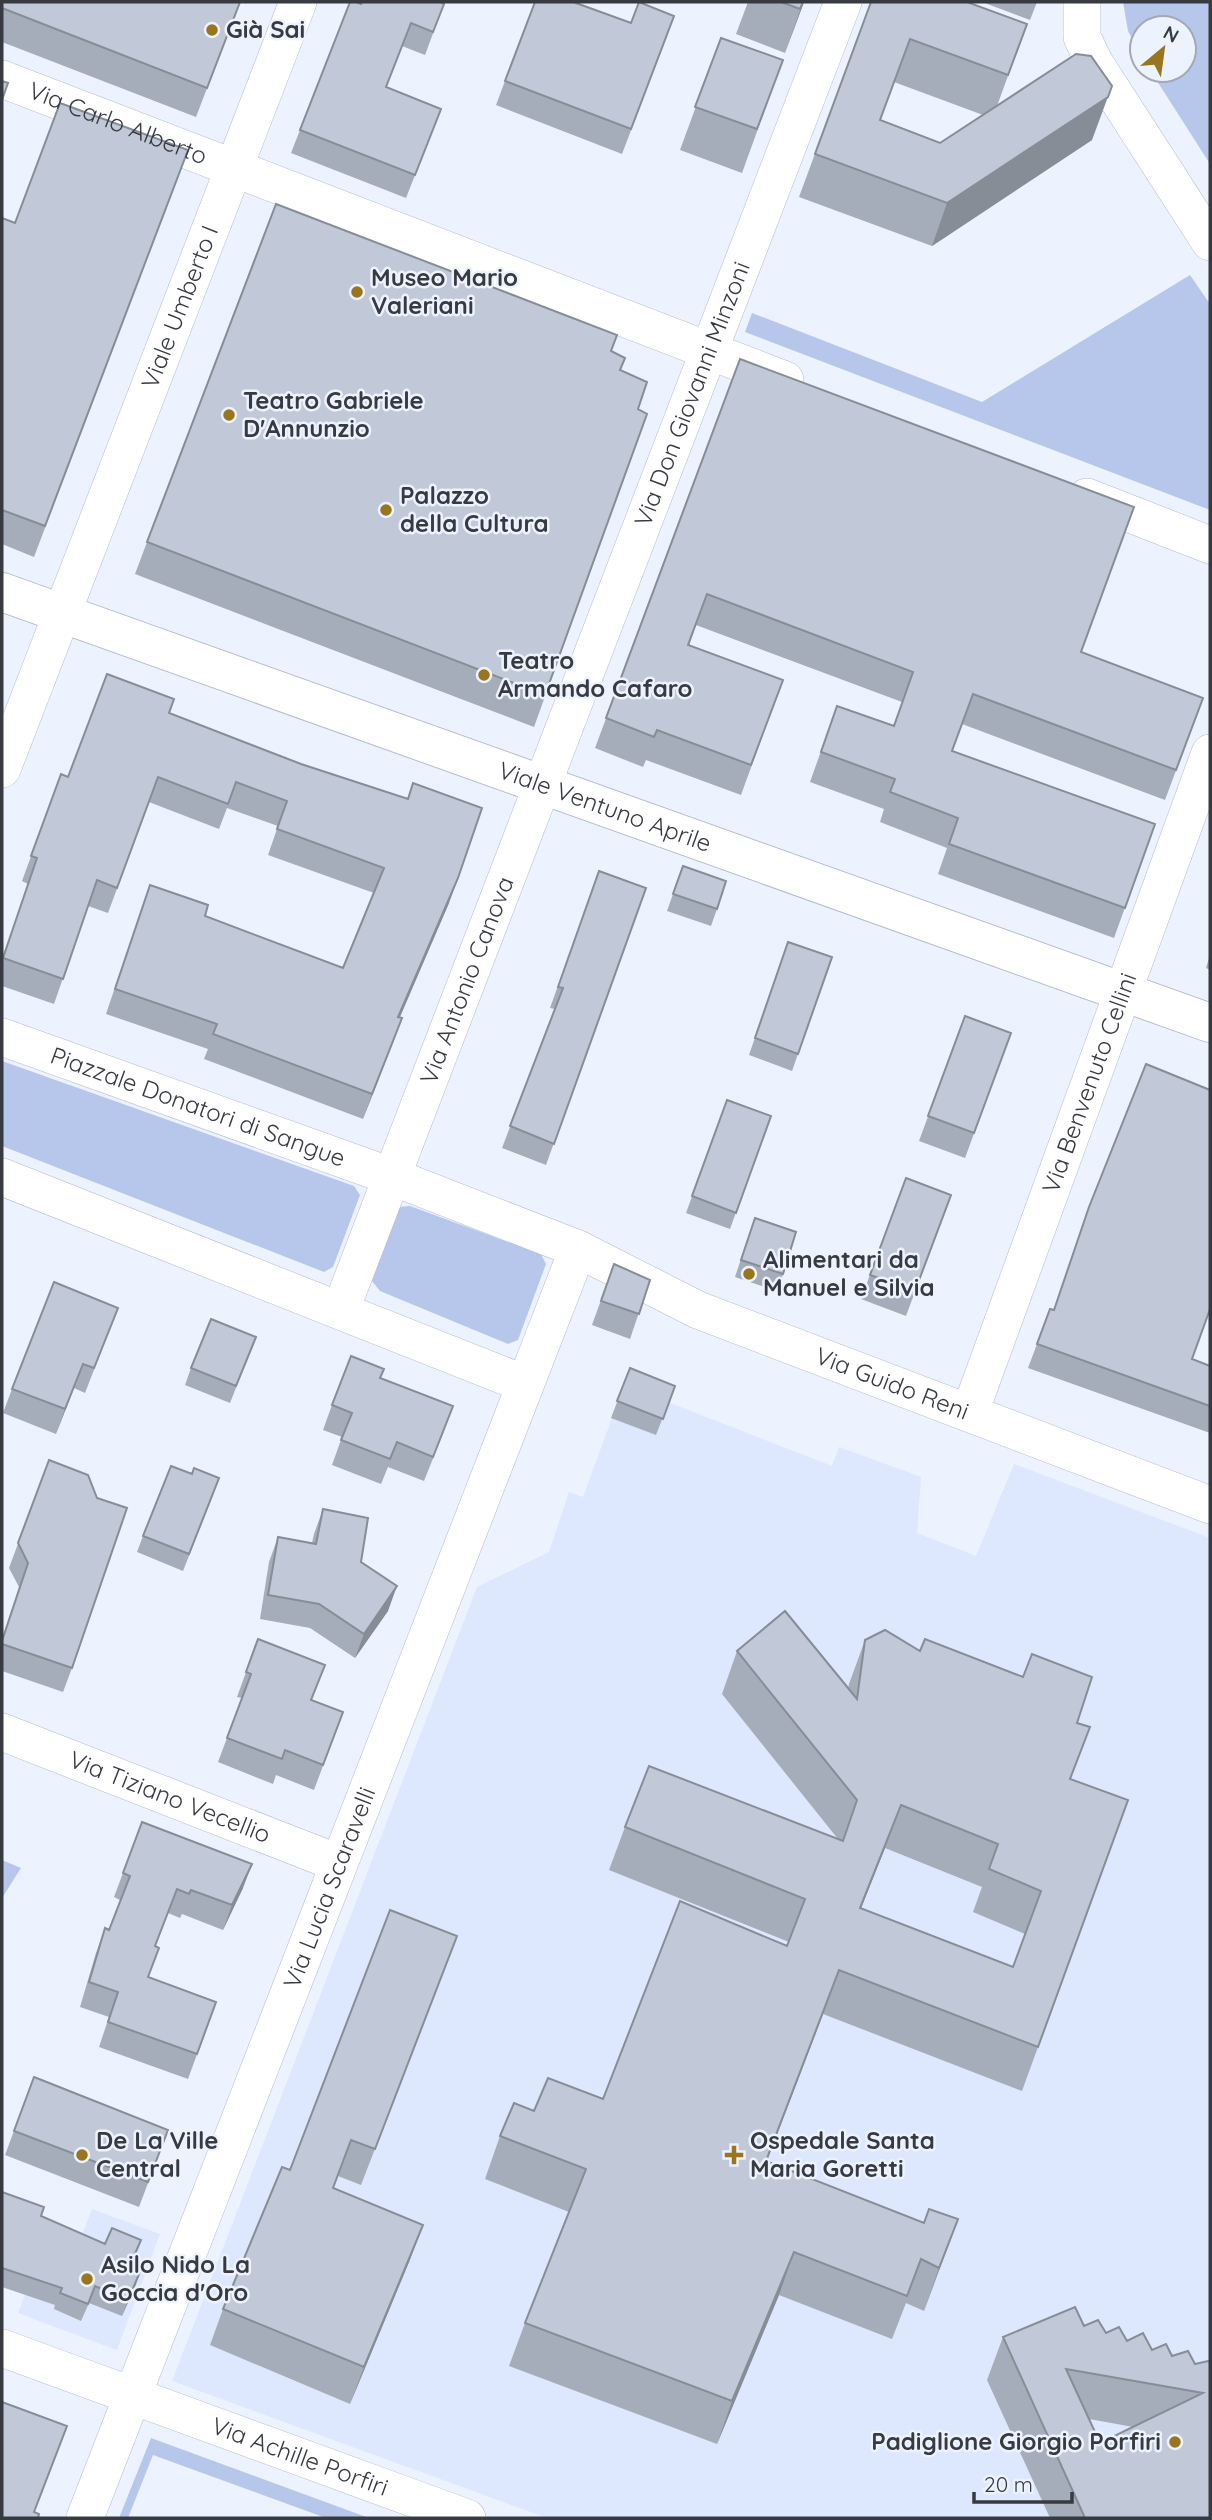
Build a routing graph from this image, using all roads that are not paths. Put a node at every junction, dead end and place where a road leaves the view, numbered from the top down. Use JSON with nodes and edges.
{"nodes":[{"id":1,"x":298,"y":2,"type":"edge"},
{"id":2,"x":843,"y":2,"type":"edge"},
{"id":3,"x":1082,"y":2,"type":"edge"},
{"id":4,"x":2,"y":79,"type":"edge"},
{"id":5,"x":235,"y":166,"type":"junction"},
{"id":6,"x":1210,"y":242,"type":"edge"},
{"id":7,"x":710,"y":350,"type":"junction"},
{"id":8,"x":812,"y":390,"type":"edge"},
{"id":9,"x":1056,"y":485,"type":"edge"},
{"id":10,"x":1210,"y":545,"type":"edge"},
{"id":11,"x":2,"y":592,"type":"edge"},
{"id":12,"x":61,"y":613,"type":"junction"},
{"id":13,"x":1210,"y":753,"type":"edge"},
{"id":14,"x":2,"y":769,"type":"edge"},
{"id":15,"x":540,"y":784,"type":"junction"},
{"id":16,"x":1125,"y":993,"type":"junction"},
{"id":17,"x":1210,"y":1023,"type":"edge"},
{"id":18,"x":2,"y":1037,"type":"edge"},
{"id":19,"x":2,"y":1177,"type":"edge"},
{"id":20,"x":393,"y":1177,"type":"junction"},
{"id":21,"x":578,"y":1249,"type":"junction"},
{"id":22,"x":341,"y":1309,"type":"junction"},
{"id":23,"x":525,"y":1384,"type":"junction"},
{"id":24,"x":970,"y":1412,"type":"junction"},
{"id":25,"x":1210,"y":1505,"type":"edge"},
{"id":26,"x":2,"y":1732,"type":"edge"},
{"id":27,"x":338,"y":1863,"type":"junction"},
{"id":28,"x":2,"y":2348,"type":"edge"},
{"id":29,"x":134,"y":2394,"type":"junction"},
{"id":30,"x":85,"y":2518,"type":"edge"},
{"id":31,"x":467,"y":2518,"type":"edge"}],
"edges":[{"from":1,"to":5,"type":"street","name":"Viale Umberto I"},
{"from":2,"to":7,"type":"street","name":"Via Don Giovanni Minzoni"},
{"from":3,"to":6,"type":"street"},
{"from":4,"to":5,"type":"street","name":"Via Carlo Alberto"},
{"from":5,"to":7,"type":"street","name":"Via Carlo Alberto"},
{"from":5,"to":12,"type":"street","name":"Viale Umberto I"},
{"from":7,"to":8,"type":"street","name":"Via Carlo Alberto"},
{"from":7,"to":15,"type":"street","name":"Via Don Giovanni Minzoni"},
{"from":9,"to":10,"type":"street"},
{"from":11,"to":12,"type":"main road","name":"Viale Ventuno Aprile"},
{"from":12,"to":14,"type":"street","name":"Viale Umberto I"},
{"from":12,"to":15,"type":"main road","name":"Viale Ventuno Aprile"},
{"from":13,"to":16,"type":"street","name":"Via Benvenuto Cellini"},
{"from":15,"to":16,"type":"main road","name":"Viale Ventuno Aprile"},
{"from":15,"to":20,"type":"street","name":"Via Antonio Canova"},
{"from":16,"to":17,"type":"main road","name":"Viale Ventuno Aprile"},
{"from":16,"to":24,"type":"street","name":"Via Benvenuto Cellini"},
{"from":18,"to":20,"type":"street","name":"Piazzale Donatori di Sangue"},
{"from":19,"to":22,"type":"street"},
{"from":20,"to":21,"type":"street","name":"Piazzale Donatori di Sangue"},
{"from":20,"to":22,"type":"street"},
{"from":21,"to":23,"type":"street"},
{"from":21,"to":24,"type":"street","name":"Via Guido Reni"},
{"from":22,"to":23,"type":"street"},
{"from":23,"to":27,"type":"street","name":"Via Lucia Scaravelli"},
{"from":24,"to":25,"type":"street","name":"Via Guido Reni"},
{"from":26,"to":27,"type":"street","name":"Via Tiziano Vecellio"},
{"from":27,"to":29,"type":"street","name":"Via Lucia Scaravelli"},
{"from":28,"to":29,"type":"street","name":"Via Achille Porfiri"},
{"from":29,"to":30,"type":"street","name":"Via Lucia Scaravelli"},
{"from":29,"to":31,"type":"street","name":"Via Achille Porfiri"}]}
